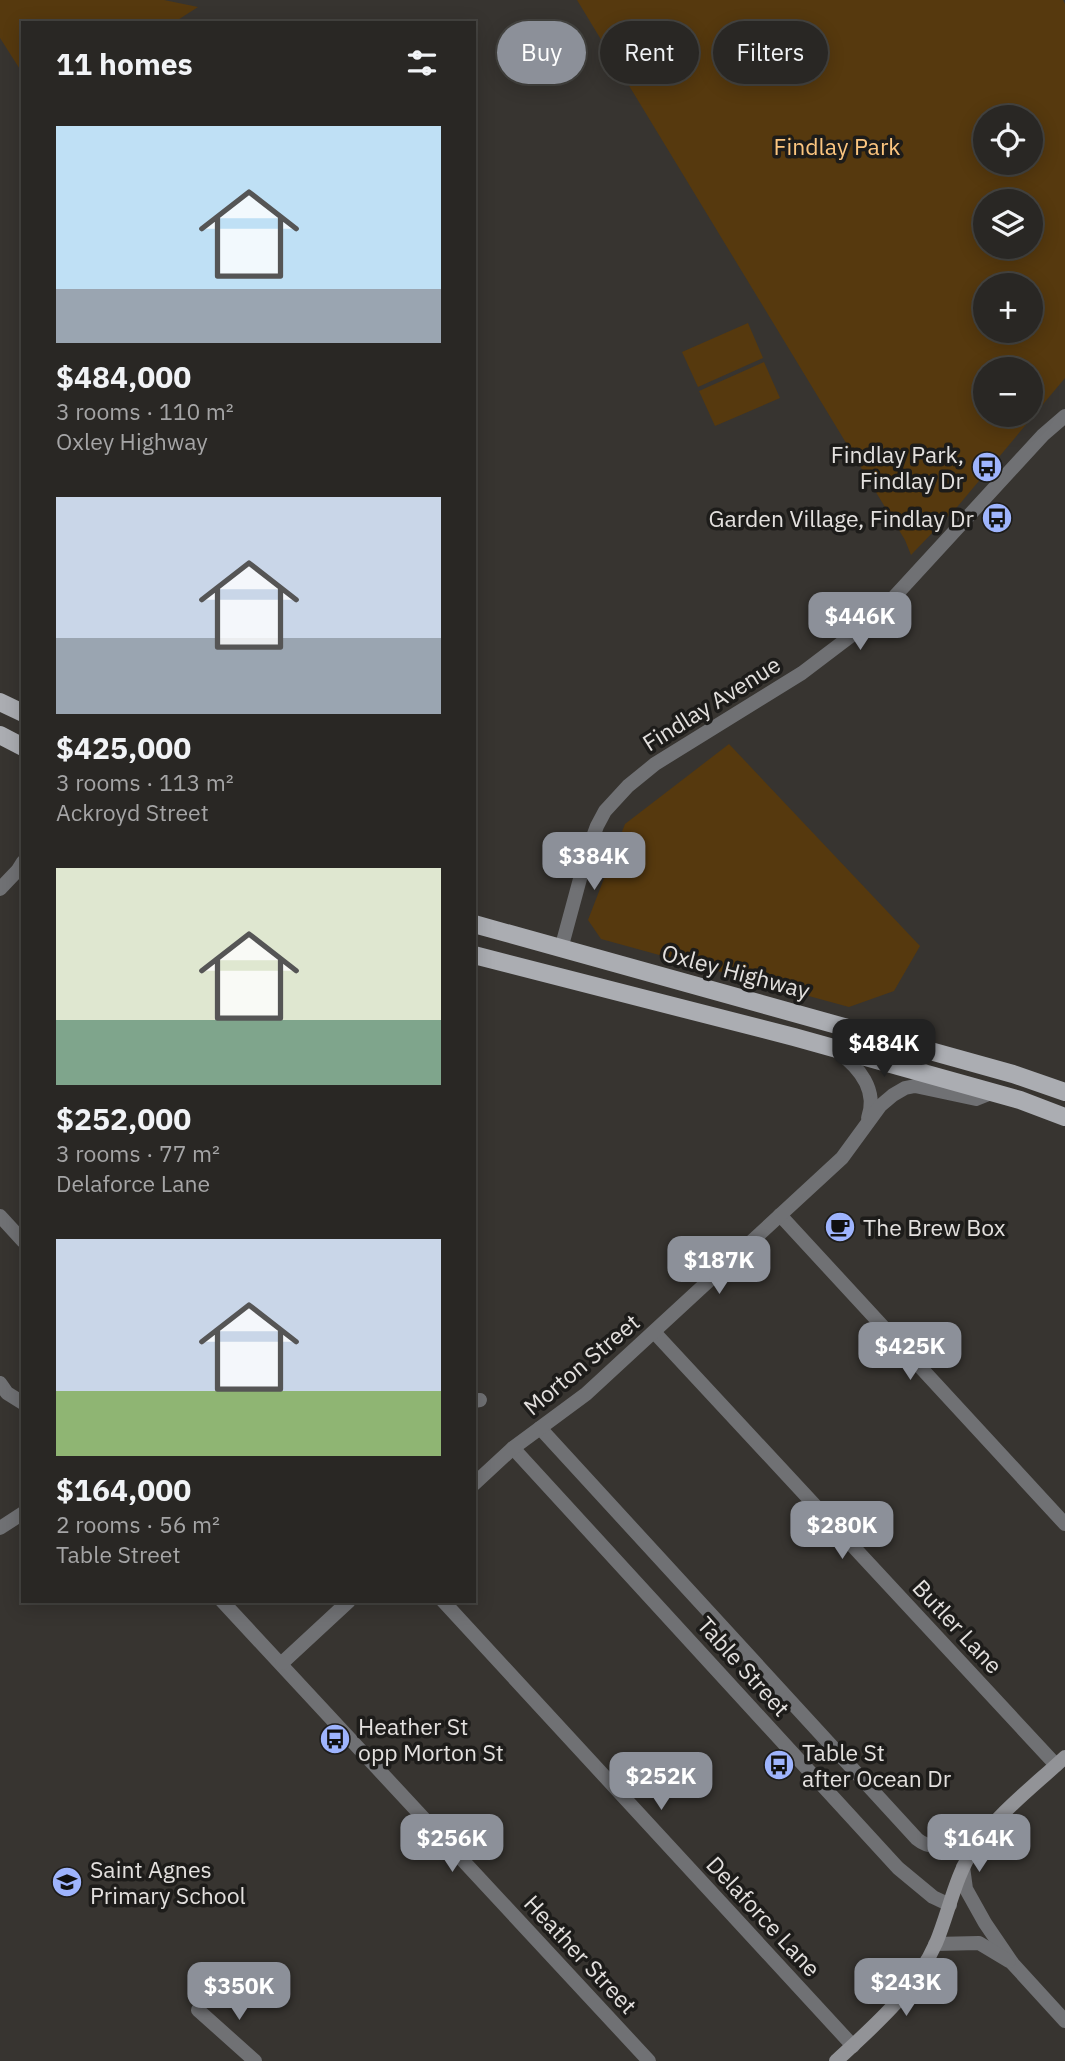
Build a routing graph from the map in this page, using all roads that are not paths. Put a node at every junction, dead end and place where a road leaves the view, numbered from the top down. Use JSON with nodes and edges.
{"nodes":[{"id":1,"x":1065,"y":416,"type":"edge"},
{"id":2,"x":0,"y":702,"type":"edge"},
{"id":3,"x":21,"y":712,"type":"edge"},
{"id":4,"x":0,"y":735,"type":"edge"},
{"id":5,"x":21,"y":746,"type":"edge"},
{"id":6,"x":21,"y":865,"type":"edge"},
{"id":7,"x":0,"y":889,"type":"edge"},
{"id":8,"x":476,"y":925,"type":"edge"},
{"id":9,"x":561,"y":949,"type":"junction"},
{"id":10,"x":476,"y":955,"type":"edge"},
{"id":11,"x":555,"y":975,"type":"junction"},
{"id":12,"x":836,"y":1050,"type":"junction"},
{"id":13,"x":1065,"y":1092,"type":"edge"},
{"id":14,"x":991,"y":1093,"type":"junction"},
{"id":15,"x":1065,"y":1117,"type":"edge"},
{"id":16,"x":864,"y":1129,"type":"junction"},
{"id":17,"x":780,"y":1215,"type":"junction"},
{"id":18,"x":0,"y":1216,"type":"edge"},
{"id":19,"x":21,"y":1239,"type":"edge"},
{"id":20,"x":654,"y":1332,"type":"junction"},
{"id":21,"x":0,"y":1383,"type":"edge"},
{"id":22,"x":21,"y":1402,"type":"edge"},
{"id":23,"x":540,"y":1428,"type":"junction"},
{"id":24,"x":513,"y":1448,"type":"junction"},
{"id":25,"x":476,"y":1482,"type":"edge"},
{"id":26,"x":21,"y":1514,"type":"edge"},
{"id":27,"x":1065,"y":1524,"type":"edge"},
{"id":28,"x":0,"y":1528,"type":"edge"},
{"id":29,"x":224,"y":1603,"type":"edge"},
{"id":30,"x":347,"y":1603,"type":"edge"},
{"id":31,"x":445,"y":1603,"type":"edge"},
{"id":32,"x":282,"y":1663,"type":"junction"},
{"id":33,"x":1061,"y":1761,"type":"edge"},
{"id":34,"x":986,"y":1832,"type":"junction"},
{"id":35,"x":963,"y":1867,"type":"junction"},
{"id":36,"x":950,"y":1905,"type":"junction"},
{"id":37,"x":935,"y":1944,"type":"junction"},
{"id":38,"x":1013,"y":1964,"type":"junction"},
{"id":39,"x":198,"y":2010,"type":"dead end"},
{"id":40,"x":1065,"y":2021,"type":"edge"},
{"id":41,"x":853,"y":2046,"type":"junction"},
{"id":42,"x":255,"y":2061,"type":"edge"},
{"id":43,"x":649,"y":2061,"type":"edge"},
{"id":44,"x":836,"y":2061,"type":"edge"}],
"edges":[{"from":1,"to":9,"type":"street","name":"Findlay Avenue"},
{"from":2,"to":3,"type":"main road"},
{"from":4,"to":5,"type":"main road"},
{"from":6,"to":7,"type":"street"},
{"from":8,"to":9,"type":"main road","name":"Oxley Highway"},
{"from":9,"to":11,"type":"main road"},
{"from":9,"to":13,"type":"main road","name":"Oxley Highway"},
{"from":10,"to":11,"type":"main road"},
{"from":11,"to":12,"type":"main road"},
{"from":12,"to":14,"type":"main road"},
{"from":12,"to":16,"type":"street","name":"Morton Street"},
{"from":14,"to":15,"type":"main road"},
{"from":14,"to":16,"type":"street","name":"Morton Street"},
{"from":16,"to":17,"type":"street","name":"Morton Street"},
{"from":17,"to":20,"type":"street","name":"Morton Street"},
{"from":17,"to":27,"type":"street"},
{"from":18,"to":19,"type":"street"},
{"from":20,"to":23,"type":"street","name":"Morton Street"},
{"from":20,"to":33,"type":"street","name":"Butler Lane"},
{"from":21,"to":22,"type":"street"},
{"from":23,"to":24,"type":"street","name":"Morton Street"},
{"from":23,"to":34,"type":"street","name":"Table Street"},
{"from":24,"to":25,"type":"street","name":"Morton Street"},
{"from":24,"to":36,"type":"street","name":"Table Street"},
{"from":26,"to":28,"type":"street"},
{"from":29,"to":32,"type":"street","name":"Heather Street"},
{"from":30,"to":32,"type":"street"},
{"from":31,"to":41,"type":"street","name":"Delaforce Lane"},
{"from":32,"to":43,"type":"street","name":"Heather Street"},
{"from":33,"to":34,"type":"main road"},
{"from":34,"to":35,"type":"main road"},
{"from":35,"to":36,"type":"main road"},
{"from":35,"to":38,"type":"street"},
{"from":36,"to":37,"type":"main road"},
{"from":37,"to":38,"type":"street"},
{"from":37,"to":41,"type":"main road"},
{"from":38,"to":40,"type":"street"},
{"from":39,"to":42,"type":"street"},
{"from":41,"to":44,"type":"main road"}]}
